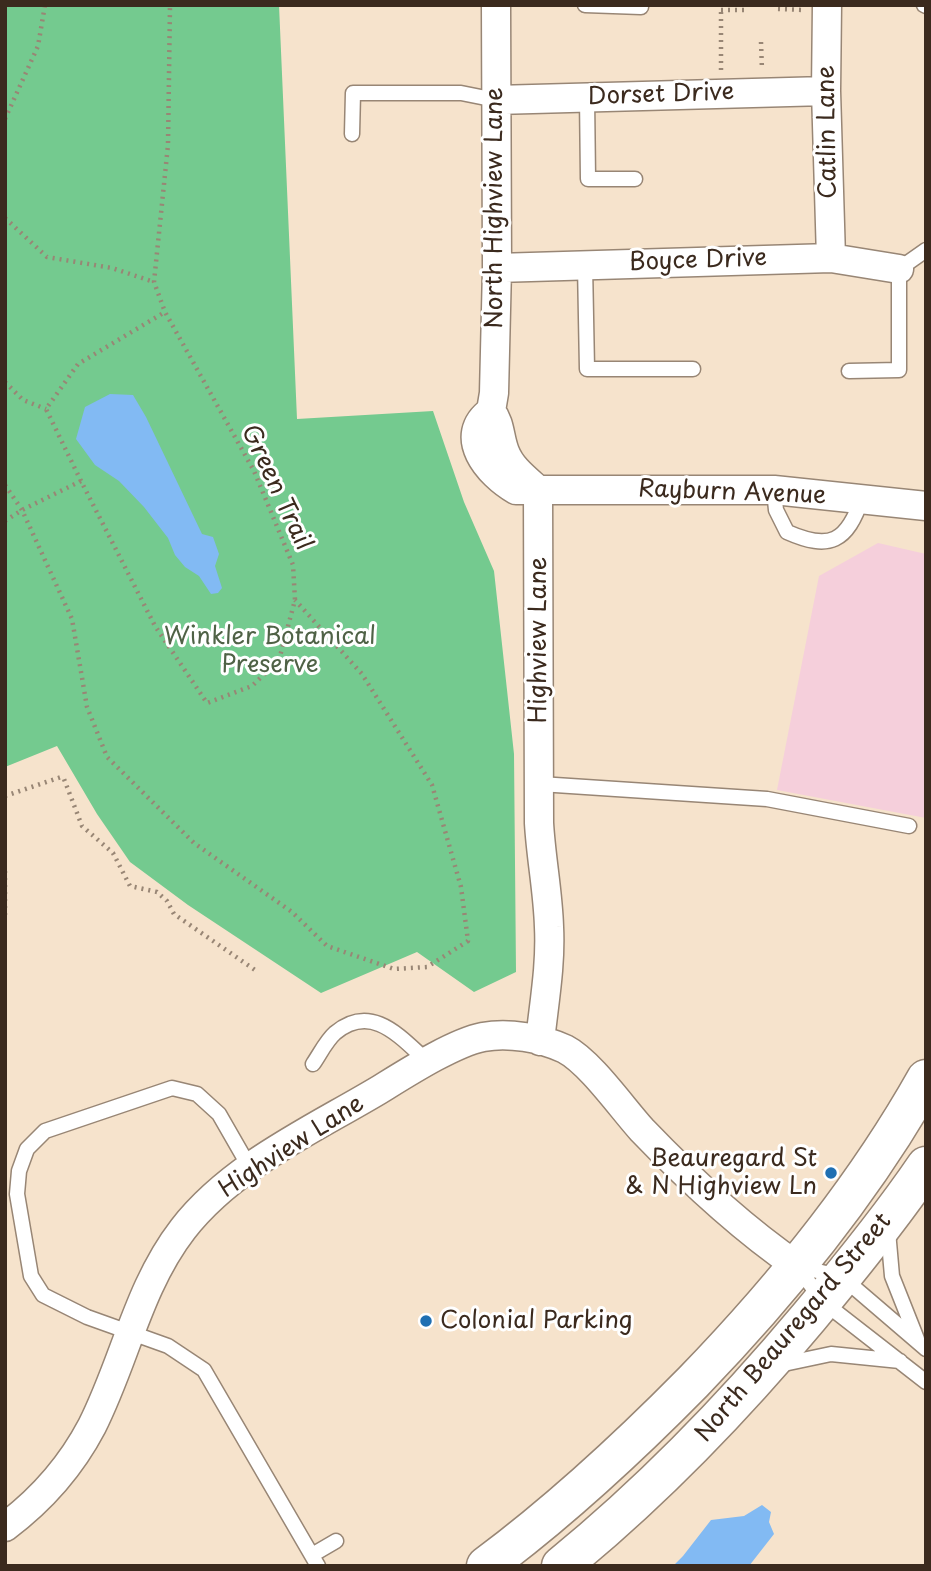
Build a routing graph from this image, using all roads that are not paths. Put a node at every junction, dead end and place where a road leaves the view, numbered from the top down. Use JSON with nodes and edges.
{"nodes":[{"id":1,"x":496,"y":5,"type":"edge"},
{"id":2,"x":585,"y":5,"type":"edge"},
{"id":3,"x":641,"y":7,"type":"dead end"},
{"id":4,"x":812,"y":7,"type":"edge"},
{"id":5,"x":826,"y":91,"type":"junction"},
{"id":6,"x":587,"y":97,"type":"junction"},
{"id":7,"x":496,"y":100,"type":"junction"},
{"id":8,"x":352,"y":134,"type":"dead end"},
{"id":9,"x":635,"y":179,"type":"dead end"},
{"id":10,"x":926,"y":250,"type":"edge"},
{"id":11,"x":831,"y":258,"type":"junction"},
{"id":12,"x":584,"y":265,"type":"junction"},
{"id":13,"x":497,"y":268,"type":"junction"},
{"id":14,"x":899,"y":269,"type":"junction"},
{"id":15,"x":693,"y":369,"type":"dead end"},
{"id":16,"x":849,"y":371,"type":"dead end"},
{"id":17,"x":538,"y":490,"type":"junction"},
{"id":18,"x":774,"y":490,"type":"junction"},
{"id":19,"x":862,"y":498,"type":"junction"},
{"id":20,"x":926,"y":506,"type":"edge"},
{"id":21,"x":540,"y":784,"type":"junction"},
{"id":22,"x":909,"y":826,"type":"dead end"},
{"id":23,"x":540,"y":1041,"type":"junction"},
{"id":24,"x":427,"y":1062,"type":"junction"},
{"id":25,"x":313,"y":1064,"type":"dead end"},
{"id":26,"x":926,"y":1079,"type":"edge"},
{"id":27,"x":926,"y":1166,"type":"edge"},
{"id":28,"x":250,"y":1168,"type":"junction"},
{"id":29,"x":887,"y":1220,"type":"junction"},
{"id":30,"x":797,"y":1266,"type":"junction"},
{"id":31,"x":832,"y":1289,"type":"junction"},
{"id":32,"x":129,"y":1332,"type":"junction"},
{"id":33,"x":922,"y":1346,"type":"edge"},
{"id":34,"x":900,"y":1361,"type":"junction"},
{"id":35,"x":767,"y":1368,"type":"junction"},
{"id":36,"x":926,"y":1382,"type":"edge"},
{"id":37,"x":5,"y":1527,"type":"edge"},
{"id":38,"x":336,"y":1541,"type":"dead end"},
{"id":39,"x":315,"y":1560,"type":"edge"},
{"id":40,"x":486,"y":1566,"type":"edge"},
{"id":41,"x":561,"y":1566,"type":"edge"}],
"edges":[{"from":1,"to":7,"type":"street","name":"North Highview Lane"},
{"from":2,"to":3,"type":"lane"},
{"from":4,"to":5,"type":"street","name":"Catlin Lane"},
{"from":5,"to":6,"type":"street","name":"Dorset Drive"},
{"from":5,"to":11,"type":"street","name":"Catlin Lane"},
{"from":6,"to":7,"type":"street","name":"Dorset Drive"},
{"from":6,"to":9,"type":"lane"},
{"from":7,"to":8,"type":"lane"},
{"from":7,"to":13,"type":"street","name":"North Highview Lane"},
{"from":10,"to":14,"type":"lane"},
{"from":11,"to":12,"type":"street","name":"Boyce Drive"},
{"from":11,"to":14,"type":"street","name":"Boyce Drive"},
{"from":12,"to":13,"type":"street","name":"Boyce Drive"},
{"from":12,"to":15,"type":"lane"},
{"from":13,"to":17,"type":"street","name":"North Highview Lane"},
{"from":14,"to":16,"type":"lane"},
{"from":17,"to":18,"type":"street","name":"Rayburn Avenue"},
{"from":17,"to":21,"type":"street","name":"Highview Lane"},
{"from":18,"to":19,"type":"street","name":"Rayburn Avenue"},
{"from":18,"to":19,"type":"lane"},
{"from":19,"to":20,"type":"street","name":"Rayburn Avenue"},
{"from":21,"to":22,"type":"lane"},
{"from":21,"to":23,"type":"street","name":"Highview Lane"},
{"from":23,"to":24,"type":"street","name":"Highview Lane"},
{"from":23,"to":30,"type":"street","name":"Highview Lane"},
{"from":24,"to":25,"type":"lane"},
{"from":24,"to":28,"type":"street","name":"Highview Lane"},
{"from":26,"to":30,"type":"main road","name":"North Beauregard Street"},
{"from":27,"to":29,"type":"main road","name":"North Beauregard Street"},
{"from":28,"to":32,"type":"street","name":"Highview Lane"},
{"from":28,"to":32,"type":"lane"},
{"from":29,"to":31,"type":"main road","name":"North Beauregard Street"},
{"from":29,"to":33,"type":"lane"},
{"from":30,"to":31,"type":"lane"},
{"from":30,"to":31,"type":"lane"},
{"from":30,"to":40,"type":"main road","name":"North Beauregard Street"},
{"from":31,"to":33,"type":"lane"},
{"from":31,"to":34,"type":"lane"},
{"from":31,"to":35,"type":"main road","name":"North Beauregard Street"},
{"from":32,"to":37,"type":"street","name":"Highview Lane"},
{"from":32,"to":39,"type":"lane"},
{"from":34,"to":35,"type":"lane"},
{"from":34,"to":36,"type":"lane"},
{"from":35,"to":41,"type":"main road","name":"North Beauregard Street"},
{"from":38,"to":39,"type":"lane"}]}
